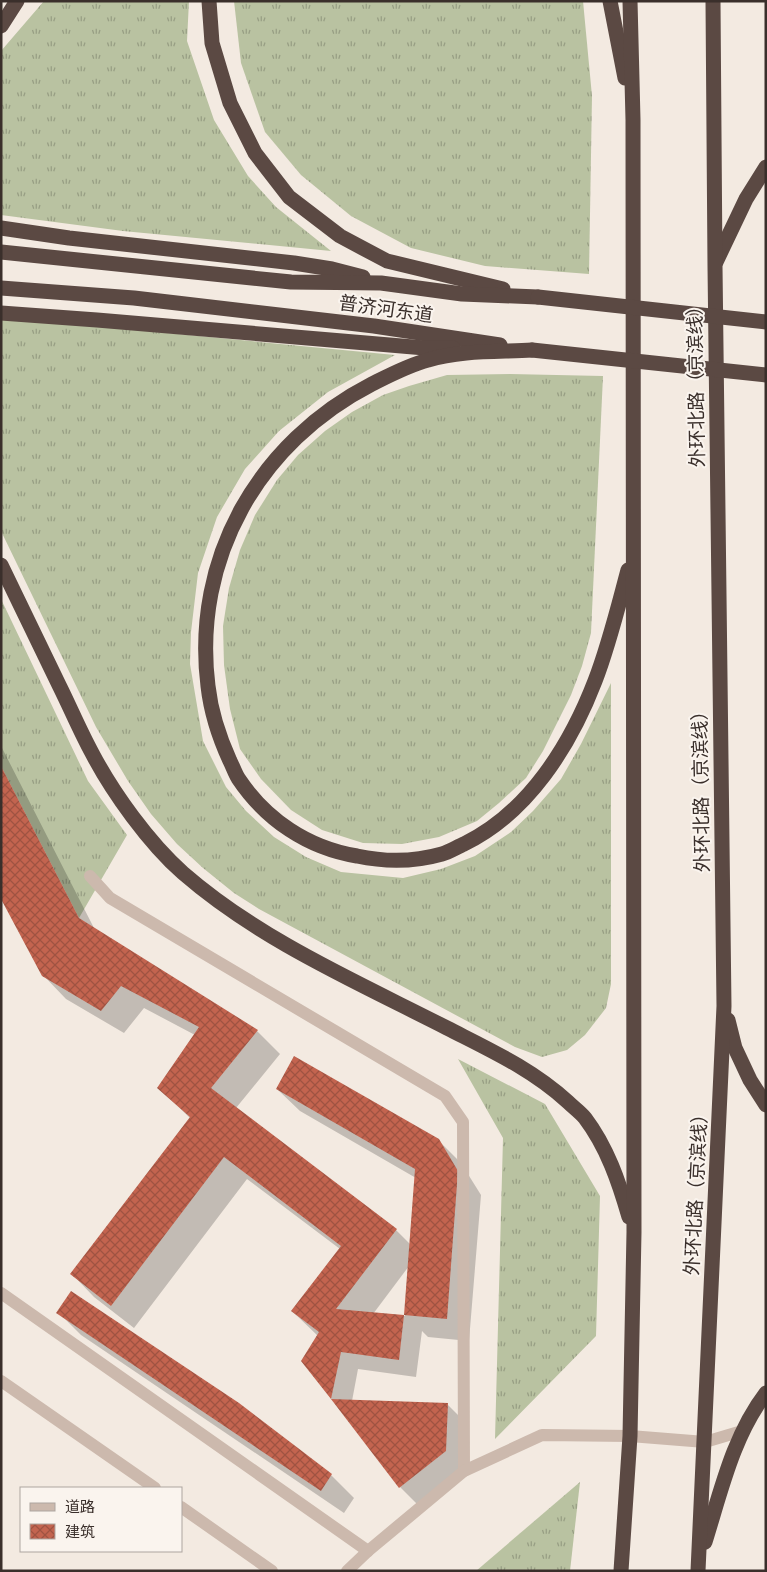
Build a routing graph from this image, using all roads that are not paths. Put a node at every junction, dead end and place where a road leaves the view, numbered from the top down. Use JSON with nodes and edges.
{"nodes":[{"id":1,"x":18,"y":1,"type":"edge"},
{"id":2,"x":209,"y":1,"type":"edge"},
{"id":3,"x":610,"y":1,"type":"edge"},
{"id":4,"x":630,"y":1,"type":"edge"},
{"id":5,"x":713,"y":1,"type":"edge"},
{"id":6,"x":1,"y":26,"type":"edge"},
{"id":7,"x":632,"y":120,"type":"junction"},
{"id":8,"x":766,"y":167,"type":"edge"},
{"id":9,"x":1,"y":228,"type":"edge"},
{"id":10,"x":1,"y":252,"type":"edge"},
{"id":11,"x":714,"y":266,"type":"junction"},
{"id":12,"x":381,"y":283,"type":"junction"},
{"id":13,"x":1,"y":288,"type":"edge"},
{"id":14,"x":538,"y":297,"type":"junction"},
{"id":15,"x":1,"y":313,"type":"edge"},
{"id":16,"x":766,"y":322,"type":"edge"},
{"id":17,"x":532,"y":350,"type":"junction"},
{"id":18,"x":766,"y":374,"type":"edge"},
{"id":19,"x":634,"y":547,"type":"junction"},
{"id":20,"x":1,"y":565,"type":"edge"},
{"id":21,"x":90,"y":876,"type":"dead end"},
{"id":22,"x":724,"y":1006,"type":"junction"},
{"id":23,"x":766,"y":1105,"type":"edge"},
{"id":24,"x":634,"y":1232,"type":"junction"},
{"id":25,"x":1,"y":1293,"type":"edge"},
{"id":26,"x":1,"y":1382,"type":"edge"},
{"id":27,"x":766,"y":1393,"type":"edge"},
{"id":28,"x":742,"y":1431,"type":"junction"},
{"id":29,"x":630,"y":1436,"type":"junction"},
{"id":30,"x":705,"y":1442,"type":"junction"},
{"id":31,"x":464,"y":1472,"type":"junction"},
{"id":32,"x":154,"y":1487,"type":"edge"},
{"id":33,"x":182,"y":1508,"type":"edge"},
{"id":34,"x":368,"y":1551,"type":"junction"},
{"id":35,"x":698,"y":1568,"type":"edge"},
{"id":36,"x":272,"y":1571,"type":"edge"},
{"id":37,"x":347,"y":1571,"type":"edge"},
{"id":38,"x":620,"y":1571,"type":"edge"}],
"edges":[{"from":1,"to":6,"type":"highway"},
{"from":2,"to":14,"type":"highway"},
{"from":3,"to":7,"type":"highway"},
{"from":4,"to":7,"type":"highway"},
{"from":5,"to":11,"type":"highway","name":"外环北路（京滨线）"},
{"from":7,"to":19,"type":"highway"},
{"from":8,"to":11,"type":"highway"},
{"from":9,"to":12,"type":"highway"},
{"from":10,"to":12,"type":"highway","name":"普济河东道"},
{"from":11,"to":22,"type":"highway","name":"外环北路（京滨线）"},
{"from":12,"to":14,"type":"highway","name":"普济河东道"},
{"from":13,"to":17,"type":"highway","name":"普济河东道"},
{"from":14,"to":16,"type":"highway","name":"普济河东道","bridge":true},
{"from":15,"to":17,"type":"highway"},
{"from":17,"to":18,"type":"highway","name":"普济河东道","bridge":true},
{"from":17,"to":19,"type":"highway"},
{"from":19,"to":24,"type":"highway"},
{"from":20,"to":24,"type":"highway"},
{"from":21,"to":31,"type":"street"},
{"from":22,"to":23,"type":"highway"},
{"from":22,"to":30,"type":"highway","name":"外环北路（京滨线）"},
{"from":24,"to":29,"type":"highway"},
{"from":25,"to":34,"type":"street"},
{"from":26,"to":32,"type":"street"},
{"from":27,"to":28,"type":"highway"},
{"from":28,"to":30,"type":"street"},
{"from":28,"to":35,"type":"highway"},
{"from":29,"to":30,"type":"street"},
{"from":29,"to":31,"type":"street"},
{"from":29,"to":38,"type":"highway"},
{"from":30,"to":35,"type":"highway","name":"外环北路（京滨线）"},
{"from":31,"to":34,"type":"street"},
{"from":33,"to":36,"type":"street"},
{"from":34,"to":37,"type":"street"}]}
